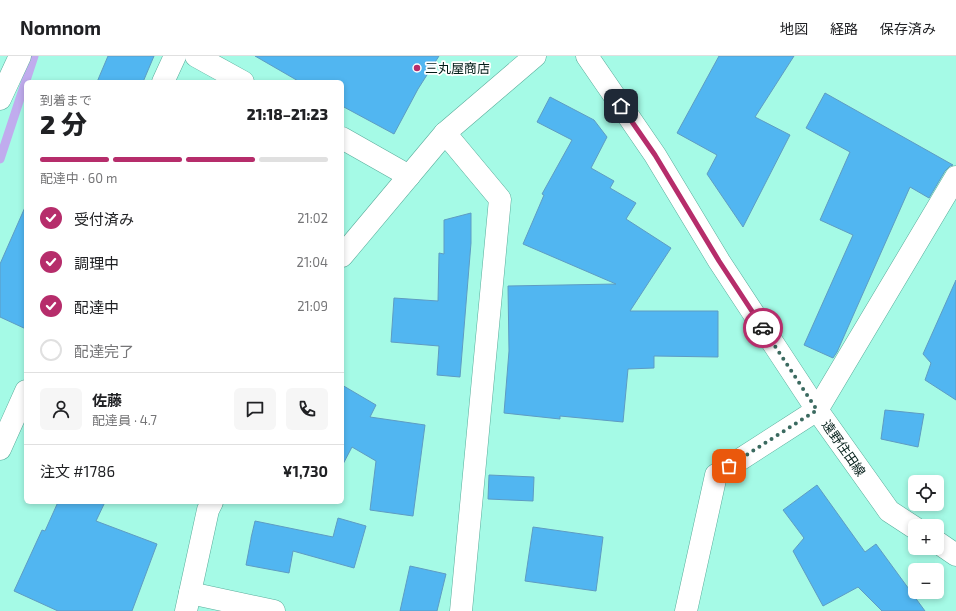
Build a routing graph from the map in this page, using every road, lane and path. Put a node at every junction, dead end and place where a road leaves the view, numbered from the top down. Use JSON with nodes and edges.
{"nodes":[{"id":1,"x":20,"y":56,"type":"edge"},
{"id":2,"x":175,"y":56,"type":"edge"},
{"id":3,"x":196,"y":56,"type":"edge"},
{"id":4,"x":536,"y":56,"type":"edge"},
{"id":5,"x":587,"y":56,"type":"edge"},
{"id":6,"x":164,"y":80,"type":"edge"},
{"id":7,"x":239,"y":80,"type":"edge"},
{"id":8,"x":0,"y":99,"type":"edge"},
{"id":9,"x":445,"y":133,"type":"junction"},
{"id":10,"x":344,"y":139,"type":"edge"},
{"id":11,"x":409,"y":176,"type":"junction"},
{"id":12,"x":956,"y":177,"type":"edge"},
{"id":13,"x":344,"y":254,"type":"edge"},
{"id":14,"x":24,"y":395,"type":"edge"},
{"id":15,"x":817,"y":410,"type":"junction"},
{"id":16,"x":0,"y":449,"type":"edge"},
{"id":17,"x":211,"y":504,"type":"edge"},
{"id":18,"x":908,"y":523,"type":"edge"},
{"id":19,"x":944,"y":547,"type":"edge"},
{"id":20,"x":956,"y":555,"type":"edge"},
{"id":21,"x":188,"y":602,"type":"edge"},
{"id":22,"x":274,"y":611,"type":"edge"},
{"id":23,"x":461,"y":611,"type":"edge"},
{"id":24,"x":686,"y":611,"type":"edge"}],
"edges":[{"from":1,"to":8,"type":"street"},
{"from":2,"to":6,"type":"street"},
{"from":3,"to":7,"type":"street"},
{"from":4,"to":9,"type":"street"},
{"from":5,"to":15,"type":"street","name":"遠野住田線"},
{"from":9,"to":11,"type":"street"},
{"from":9,"to":23,"type":"street"},
{"from":10,"to":11,"type":"street"},
{"from":11,"to":13,"type":"street"},
{"from":12,"to":15,"type":"street"},
{"from":14,"to":16,"type":"street"},
{"from":15,"to":18,"type":"street","name":"遠野住田線"},
{"from":15,"to":24,"type":"street"},
{"from":17,"to":21,"type":"street"},
{"from":19,"to":20,"type":"street"},
{"from":21,"to":22,"type":"street"}]}
